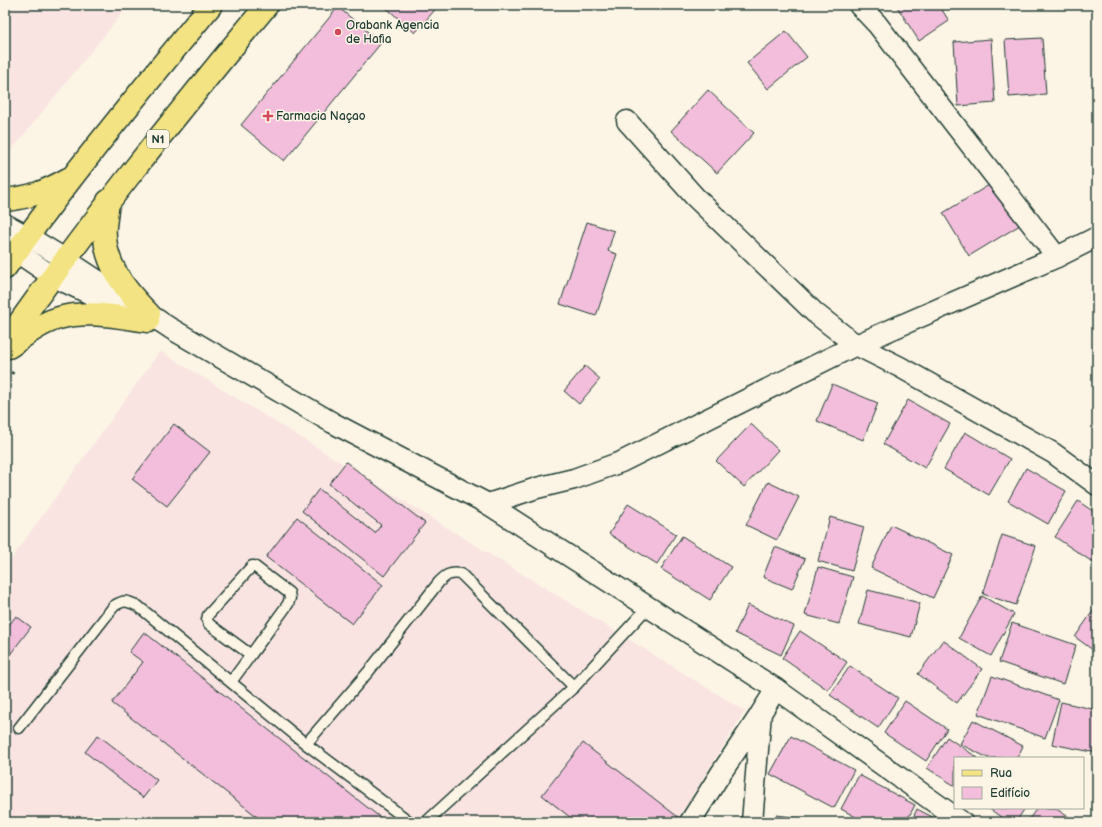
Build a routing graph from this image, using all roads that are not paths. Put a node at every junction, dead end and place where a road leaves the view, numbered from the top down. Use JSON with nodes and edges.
{"nodes":[{"id":1,"x":211,"y":5,"type":"edge"},
{"id":2,"x":267,"y":5,"type":"edge"},
{"id":3,"x":859,"y":5,"type":"edge"},
{"id":4,"x":627,"y":121,"type":"dead end"},
{"id":5,"x":76,"y":174,"type":"junction"},
{"id":6,"x":5,"y":200,"type":"edge"},
{"id":7,"x":108,"y":202,"type":"junction"},
{"id":8,"x":5,"y":224,"type":"edge"},
{"id":9,"x":1097,"y":237,"type":"edge"},
{"id":10,"x":13,"y":250,"type":"edge"},
{"id":11,"x":1057,"y":256,"type":"junction"},
{"id":12,"x":59,"y":267,"type":"junction"},
{"id":13,"x":149,"y":317,"type":"junction"},
{"id":14,"x":5,"y":343,"type":"edge"},
{"id":15,"x":856,"y":346,"type":"junction"},
{"id":16,"x":5,"y":351,"type":"edge"},
{"id":17,"x":1097,"y":485,"type":"edge"},
{"id":18,"x":488,"y":504,"type":"junction"},
{"id":19,"x":648,"y":607,"type":"junction"},
{"id":20,"x":251,"y":655,"type":"junction"},
{"id":21,"x":230,"y":682,"type":"junction"},
{"id":22,"x":574,"y":687,"type":"junction"},
{"id":23,"x":776,"y":689,"type":"junction"},
{"id":24,"x":761,"y":713,"type":"junction"},
{"id":25,"x":19,"y":728,"type":"dead end"},
{"id":26,"x":306,"y":744,"type":"junction"},
{"id":27,"x":410,"y":822,"type":"edge"},
{"id":28,"x":426,"y":822,"type":"edge"},
{"id":29,"x":690,"y":822,"type":"edge"},
{"id":30,"x":752,"y":822,"type":"edge"},
{"id":31,"x":962,"y":822,"type":"edge"}],
"edges":[{"from":1,"to":5,"type":"main road"},
{"from":2,"to":7,"type":"main road","number":"N1"},
{"from":3,"to":11,"type":"street"},
{"from":4,"to":15,"type":"street"},
{"from":5,"to":6,"type":"main road"},
{"from":5,"to":10,"type":"main road"},
{"from":7,"to":12,"type":"main road","number":"N1"},
{"from":7,"to":13,"type":"main road"},
{"from":8,"to":10,"type":"street"},
{"from":9,"to":11,"type":"street"},
{"from":10,"to":12,"type":"street"},
{"from":11,"to":15,"type":"street"},
{"from":12,"to":13,"type":"street"},
{"from":12,"to":14,"type":"main road","number":"N1"},
{"from":13,"to":16,"type":"main road"},
{"from":13,"to":18,"type":"street"},
{"from":15,"to":17,"type":"street"},
{"from":15,"to":18,"type":"street"},
{"from":18,"to":19,"type":"street"},
{"from":19,"to":22,"type":"lane"},
{"from":19,"to":23,"type":"street"},
{"from":20,"to":20,"type":"lane"},
{"from":20,"to":21,"type":"lane"},
{"from":21,"to":25,"type":"lane"},
{"from":21,"to":26,"type":"lane"},
{"from":22,"to":26,"type":"lane"},
{"from":22,"to":28,"type":"lane"},
{"from":23,"to":24,"type":"street"},
{"from":23,"to":31,"type":"street"},
{"from":24,"to":29,"type":"street"},
{"from":24,"to":30,"type":"street"},
{"from":26,"to":27,"type":"lane"}]}
